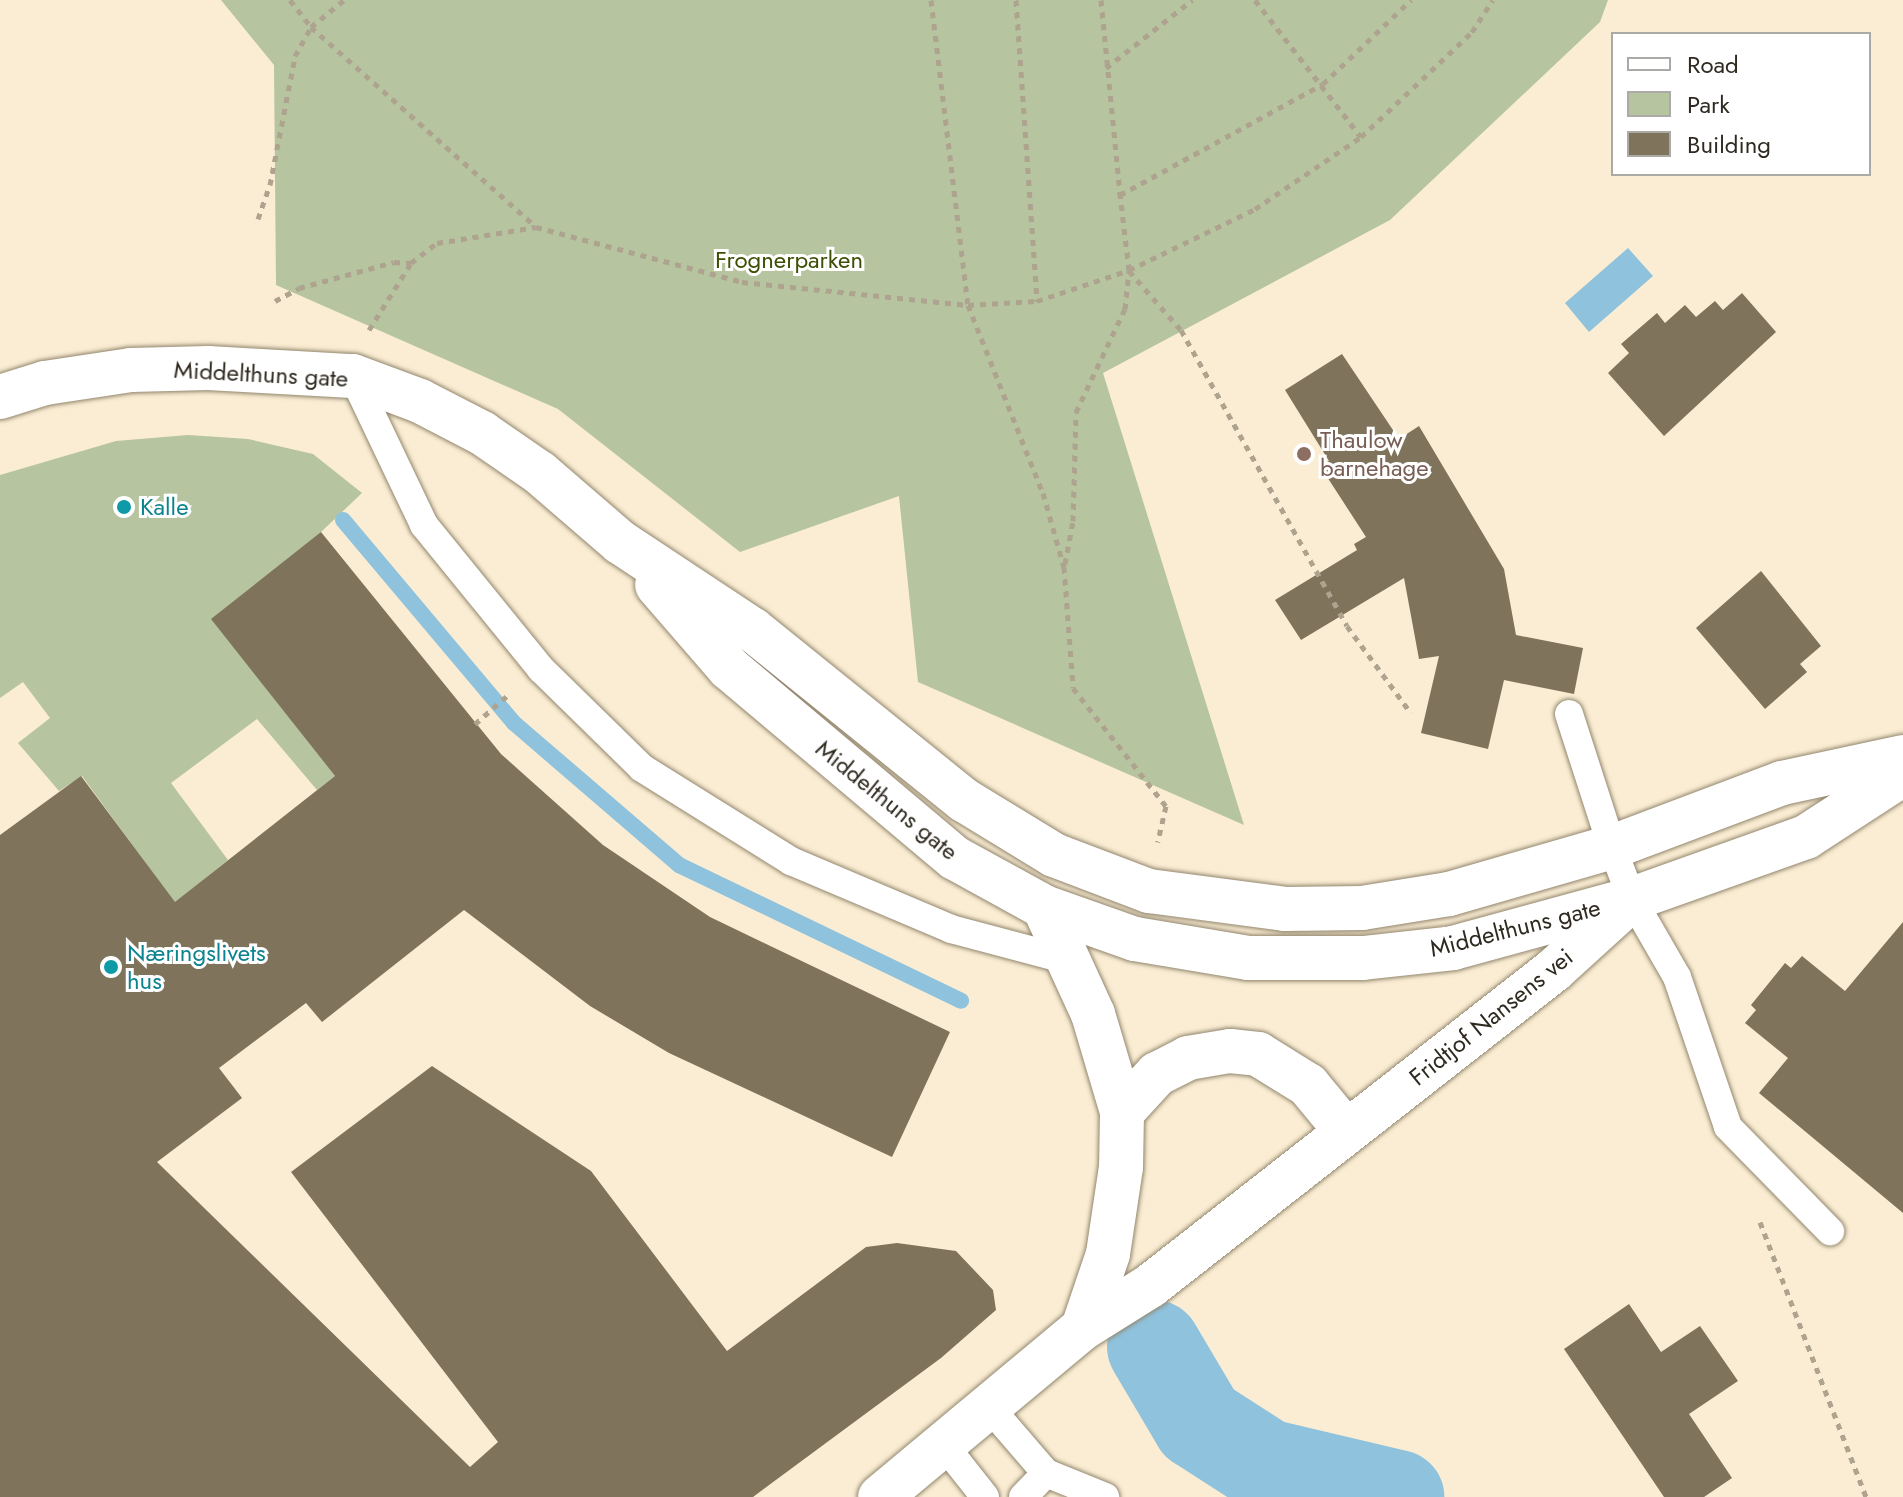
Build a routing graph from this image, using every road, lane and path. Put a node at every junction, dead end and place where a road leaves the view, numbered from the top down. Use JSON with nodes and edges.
{"nodes":[{"id":1,"x":290,"y":0,"type":"edge"},
{"id":2,"x":344,"y":0,"type":"edge"},
{"id":3,"x":931,"y":0,"type":"edge"},
{"id":4,"x":1016,"y":0,"type":"edge"},
{"id":5,"x":1101,"y":0,"type":"edge"},
{"id":6,"x":1192,"y":0,"type":"edge"},
{"id":7,"x":1255,"y":0,"type":"edge"},
{"id":8,"x":1411,"y":0,"type":"edge"},
{"id":9,"x":1493,"y":0,"type":"edge"},
{"id":10,"x":311,"y":27,"type":"junction"},
{"id":11,"x":1105,"y":69,"type":"junction"},
{"id":12,"x":1323,"y":84,"type":"junction"},
{"id":13,"x":1361,"y":137,"type":"junction"},
{"id":14,"x":1120,"y":195,"type":"junction"},
{"id":15,"x":258,"y":219,"type":"dead end"},
{"id":16,"x":536,"y":227,"type":"junction"},
{"id":17,"x":411,"y":263,"type":"junction"},
{"id":18,"x":1129,"y":270,"type":"junction"},
{"id":19,"x":275,"y":301,"type":"dead end"},
{"id":20,"x":1037,"y":301,"type":"junction"},
{"id":21,"x":968,"y":305,"type":"junction"},
{"id":22,"x":353,"y":376,"type":"junction"},
{"id":23,"x":0,"y":397,"type":"edge"},
{"id":24,"x":620,"y":542,"type":"junction"},
{"id":25,"x":1064,"y":567,"type":"junction"},
{"id":26,"x":517,"y":688,"type":"dead end"},
{"id":27,"x":1411,"y":713,"type":"dead end"},
{"id":28,"x":1569,"y":714,"type":"dead end"},
{"id":29,"x":475,"y":724,"type":"dead end"},
{"id":30,"x":1903,"y":757,"type":"edge"},
{"id":31,"x":1903,"y":774,"type":"edge"},
{"id":32,"x":1161,"y":824,"type":"dead end"},
{"id":33,"x":1612,"y":847,"type":"junction"},
{"id":34,"x":1632,"y":899,"type":"junction"},
{"id":35,"x":1044,"y":907,"type":"junction"},
{"id":36,"x":1064,"y":959,"type":"junction"},
{"id":37,"x":1122,"y":1112,"type":"junction"},
{"id":38,"x":1346,"y":1131,"type":"junction"},
{"id":39,"x":1756,"y":1211,"type":"dead end"},
{"id":40,"x":1830,"y":1231,"type":"dead end"},
{"id":41,"x":1083,"y":1328,"type":"junction"},
{"id":42,"x":990,"y":1408,"type":"junction"},
{"id":43,"x":944,"y":1445,"type":"junction"},
{"id":44,"x":1046,"y":1473,"type":"junction"},
{"id":45,"x":880,"y":1497,"type":"edge"},
{"id":46,"x":985,"y":1497,"type":"edge"},
{"id":47,"x":1023,"y":1497,"type":"edge"},
{"id":48,"x":1105,"y":1497,"type":"edge"},
{"id":49,"x":1866,"y":1497,"type":"edge"}],
"edges":[{"from":1,"to":10,"type":"path"},
{"from":2,"to":10,"type":"path"},
{"from":3,"to":21,"type":"path"},
{"from":4,"to":20,"type":"path"},
{"from":5,"to":11,"type":"path"},
{"from":6,"to":11,"type":"path"},
{"from":7,"to":12,"type":"path"},
{"from":8,"to":12,"type":"path"},
{"from":9,"to":13,"type":"path"},
{"from":10,"to":15,"type":"path"},
{"from":10,"to":16,"type":"path"},
{"from":11,"to":14,"type":"path"},
{"from":12,"to":13,"type":"path"},
{"from":12,"to":14,"type":"path"},
{"from":13,"to":18,"type":"path"},
{"from":14,"to":18,"type":"path"},
{"from":16,"to":17,"type":"path"},
{"from":16,"to":21,"type":"path"},
{"from":17,"to":19,"type":"path"},
{"from":17,"to":22,"type":"path"},
{"from":18,"to":20,"type":"path"},
{"from":18,"to":25,"type":"path"},
{"from":18,"to":27,"type":"path"},
{"from":20,"to":21,"type":"path"},
{"from":21,"to":25,"type":"path"},
{"from":22,"to":23,"type":"street","name":"Middelthuns gate"},
{"from":22,"to":24,"type":"street","name":"Middelthuns gate"},
{"from":22,"to":36,"type":"lane"},
{"from":24,"to":33,"type":"street","name":"Middelthuns gate"},
{"from":24,"to":35,"type":"street","name":"Middelthuns gate"},
{"from":25,"to":32,"type":"path"},
{"from":26,"to":29,"type":"path"},
{"from":28,"to":33,"type":"lane"},
{"from":30,"to":33,"type":"street","name":"Middelthuns gate"},
{"from":31,"to":34,"type":"street","name":"Middelthuns gate"},
{"from":33,"to":34,"type":"lane"},
{"from":34,"to":35,"type":"street","name":"Middelthuns gate"},
{"from":34,"to":38,"type":"street","name":"Fridtjof Nansens vei"},
{"from":34,"to":40,"type":"lane"},
{"from":35,"to":36,"type":"street"},
{"from":36,"to":37,"type":"street"},
{"from":37,"to":38,"type":"street"},
{"from":37,"to":41,"type":"street"},
{"from":38,"to":41,"type":"street","name":"Fridtjof Nansens vei"},
{"from":39,"to":49,"type":"path"},
{"from":41,"to":42,"type":"street","name":"Fridtjof Nansens vei"},
{"from":42,"to":43,"type":"street","name":"Fridtjof Nansens vei"},
{"from":42,"to":44,"type":"lane"},
{"from":43,"to":45,"type":"street","name":"Fridtjof Nansens vei"},
{"from":43,"to":46,"type":"lane"},
{"from":44,"to":47,"type":"lane"},
{"from":44,"to":48,"type":"lane"}]}
